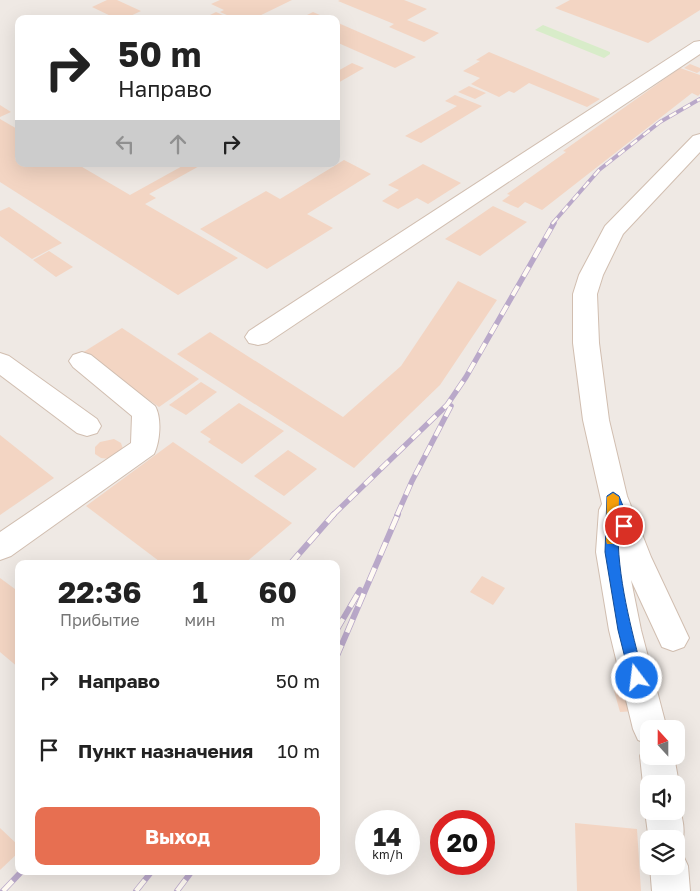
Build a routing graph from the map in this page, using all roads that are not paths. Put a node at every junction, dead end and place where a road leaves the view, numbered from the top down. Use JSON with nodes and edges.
{"nodes":[{"id":1,"x":700,"y":46,"type":"edge"},
{"id":2,"x":700,"y":140,"type":"edge"},
{"id":3,"x":258,"y":337,"type":"dead end"},
{"id":4,"x":82,"y":361,"type":"dead end"},
{"id":5,"x":0,"y":362,"type":"edge"},
{"id":6,"x":87,"y":426,"type":"dead end"},
{"id":7,"x":613,"y":496,"type":"junction"},
{"id":8,"x":0,"y":548,"type":"edge"},
{"id":9,"x":673,"y":638,"type":"dead end"},
{"id":10,"x":648,"y":720,"type":"edge"},
{"id":11,"x":669,"y":875,"type":"edge"},
{"id":12,"x":671,"y":891,"type":"edge"}],
"edges":[{"from":1,"to":3,"type":"lane"},
{"from":2,"to":7,"type":"lane"},
{"from":4,"to":8,"type":"lane"},
{"from":5,"to":6,"type":"lane"},
{"from":7,"to":9,"type":"lane"},
{"from":7,"to":10,"type":"lane"},
{"from":11,"to":12,"type":"lane"}]}
